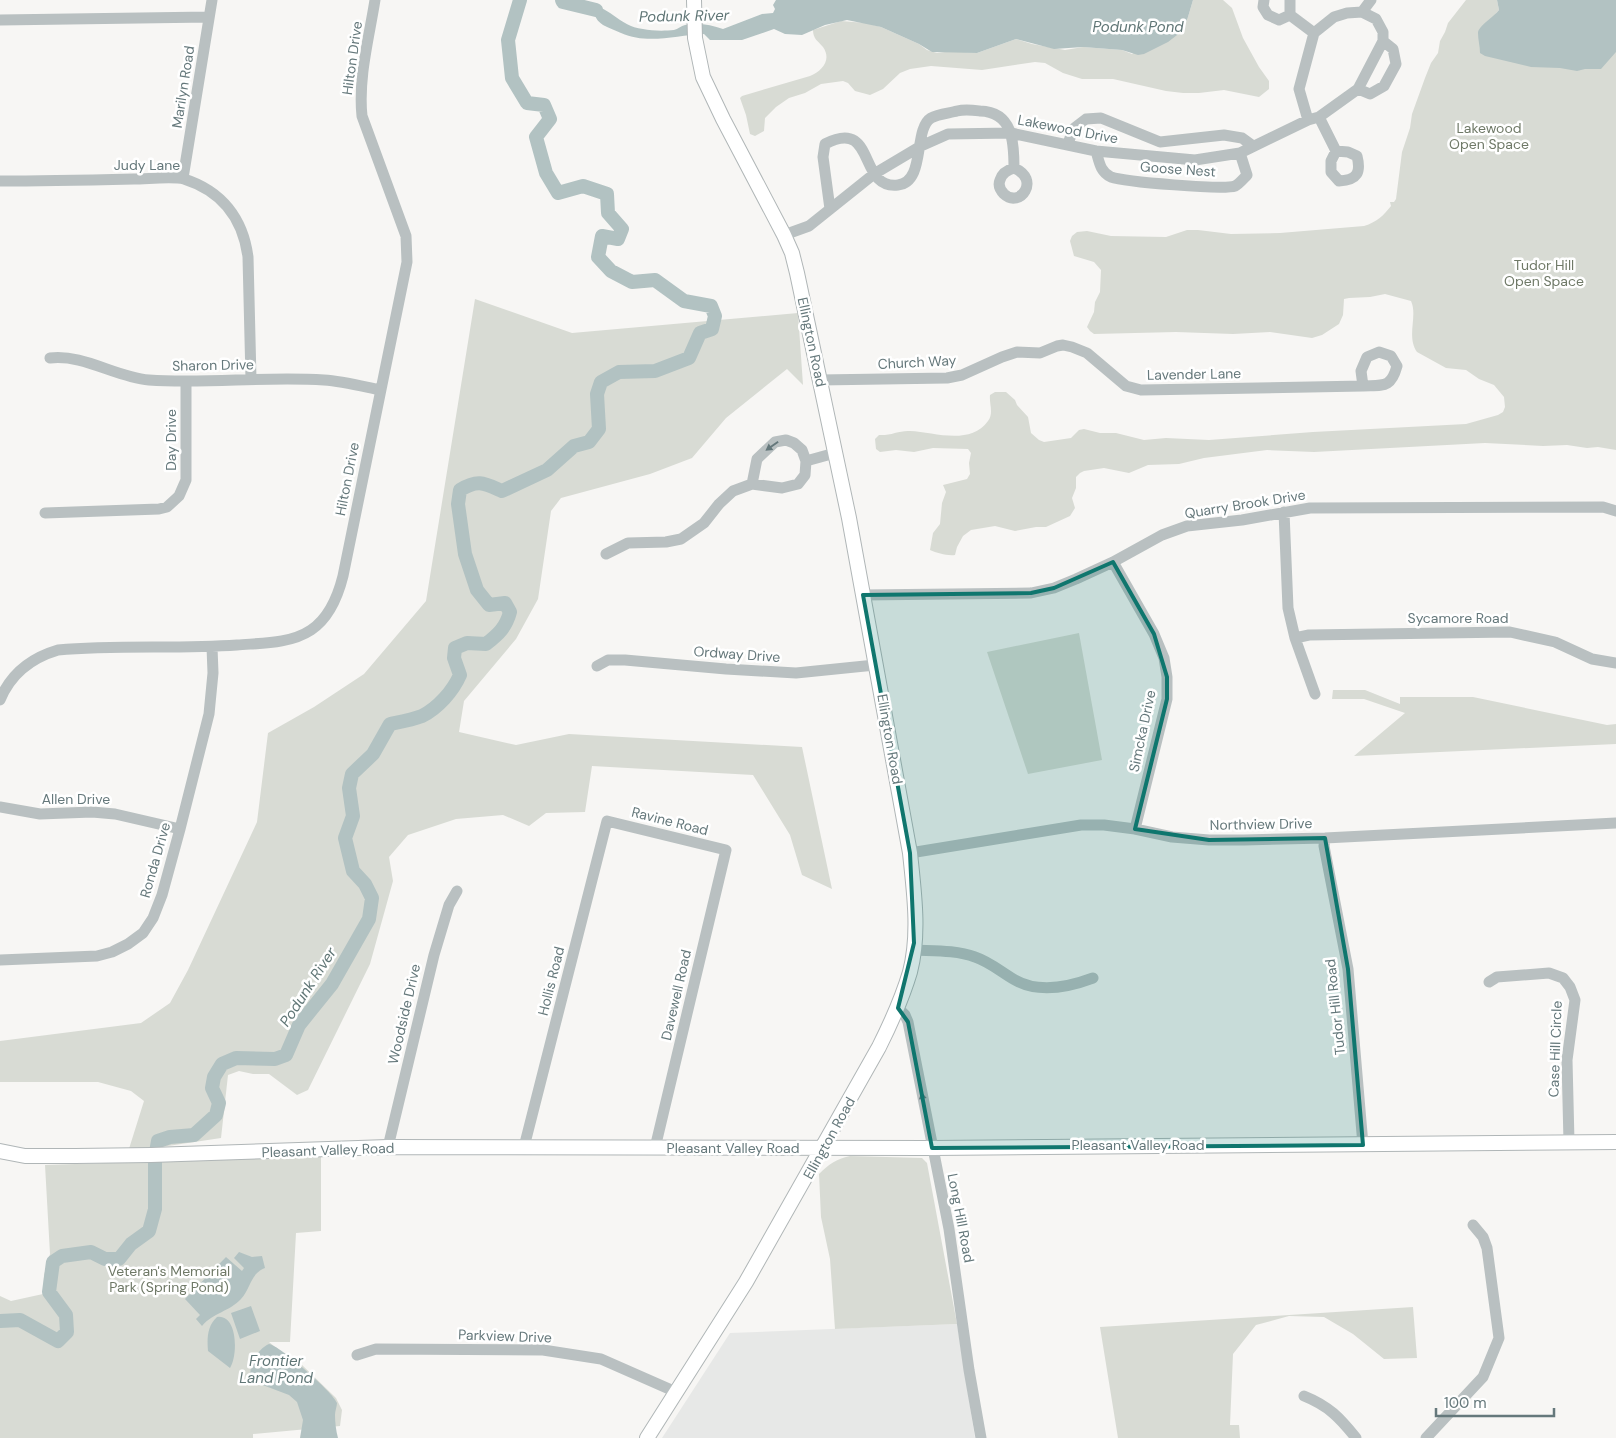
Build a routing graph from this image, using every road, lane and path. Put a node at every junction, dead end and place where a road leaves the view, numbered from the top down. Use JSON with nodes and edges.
{"nodes":[{"id":1,"x":212,"y":0,"type":"edge"},
{"id":2,"x":375,"y":0,"type":"edge"},
{"id":3,"x":694,"y":0,"type":"edge"},
{"id":4,"x":1264,"y":0,"type":"edge"},
{"id":5,"x":1290,"y":0,"type":"edge"},
{"id":6,"x":1371,"y":0,"type":"edge"},
{"id":7,"x":1362,"y":12,"type":"junction"},
{"id":8,"x":1290,"y":15,"type":"junction"},
{"id":9,"x":209,"y":18,"type":"junction"},
{"id":10,"x":0,"y":20,"type":"edge"},
{"id":11,"x":1314,"y":33,"type":"junction"},
{"id":12,"x":1383,"y":41,"type":"junction"},
{"id":13,"x":1358,"y":89,"type":"junction"},
{"id":14,"x":1313,"y":119,"type":"junction"},
{"id":15,"x":1011,"y":133,"type":"junction"},
{"id":16,"x":1160,"y":142,"type":"junction"},
{"id":17,"x":1068,"y":144,"type":"junction"},
{"id":18,"x":921,"y":146,"type":"junction"},
{"id":19,"x":1253,"y":146,"type":"junction"},
{"id":20,"x":1096,"y":151,"type":"junction"},
{"id":21,"x":1336,"y":151,"type":"dead end"},
{"id":22,"x":1240,"y":153,"type":"junction"},
{"id":23,"x":1159,"y":157,"type":"junction"},
{"id":24,"x":1014,"y":168,"type":"dead end"},
{"id":25,"x":874,"y":174,"type":"junction"},
{"id":26,"x":182,"y":178,"type":"junction"},
{"id":27,"x":0,"y":181,"type":"edge"},
{"id":28,"x":830,"y":209,"type":"junction"},
{"id":29,"x":784,"y":235,"type":"junction"},
{"id":30,"x":1040,"y":353,"type":"joint"},
{"id":31,"x":50,"y":358,"type":"dead end"},
{"id":32,"x":251,"y":379,"type":"junction"},
{"id":33,"x":820,"y":380,"type":"junction"},
{"id":34,"x":186,"y":381,"type":"junction"},
{"id":35,"x":1363,"y":386,"type":"dead end"},
{"id":36,"x":380,"y":390,"type":"junction"},
{"id":37,"x":836,"y":453,"type":"junction"},
{"id":38,"x":806,"y":461,"type":"junction"},
{"id":39,"x":752,"y":484,"type":"junction"},
{"id":40,"x":1616,"y":510,"type":"edge"},
{"id":41,"x":1284,"y":512,"type":"junction"},
{"id":42,"x":45,"y":513,"type":"dead end"},
{"id":43,"x":606,"y":554,"type":"dead end"},
{"id":44,"x":1113,"y":562,"type":"junction"},
{"id":45,"x":863,"y":595,"type":"junction"},
{"id":46,"x":1295,"y":638,"type":"junction"},
{"id":47,"x":212,"y":647,"type":"junction"},
{"id":48,"x":1616,"y":663,"type":"edge"},
{"id":49,"x":876,"y":664,"type":"junction"},
{"id":50,"x":597,"y":666,"type":"dead end"},
{"id":51,"x":1315,"y":694,"type":"dead end"},
{"id":52,"x":0,"y":700,"type":"edge"},
{"id":53,"x":0,"y":807,"type":"edge"},
{"id":54,"x":607,"y":821,"type":"joint"},
{"id":55,"x":1616,"y":823,"type":"edge"},
{"id":56,"x":180,"y":829,"type":"junction"},
{"id":57,"x":1136,"y":829,"type":"junction"},
{"id":58,"x":1325,"y":838,"type":"junction"},
{"id":59,"x":726,"y":850,"type":"joint"},
{"id":60,"x":910,"y":853,"type":"junction"},
{"id":61,"x":458,"y":891,"type":"dead end"},
{"id":62,"x":914,"y":950,"type":"junction"},
{"id":63,"x":0,"y":960,"type":"edge"},
{"id":64,"x":1093,"y":978,"type":"dead end"},
{"id":65,"x":1489,"y":982,"type":"dead end"},
{"id":66,"x":898,"y":1008,"type":"junction"},
{"id":67,"x":1569,"y":1142,"type":"junction"},
{"id":68,"x":1616,"y":1142,"type":"edge"},
{"id":69,"x":1363,"y":1145,"type":"junction"},
{"id":70,"x":524,"y":1147,"type":"junction"},
{"id":71,"x":824,"y":1147,"type":"junction"},
{"id":72,"x":388,"y":1148,"type":"junction"},
{"id":73,"x":655,"y":1148,"type":"junction"},
{"id":74,"x":932,"y":1148,"type":"junction"},
{"id":75,"x":0,"y":1152,"type":"edge"},
{"id":76,"x":1473,"y":1225,"type":"dead end"},
{"id":77,"x":357,"y":1355,"type":"dead end"},
{"id":78,"x":676,"y":1392,"type":"junction"},
{"id":79,"x":1304,"y":1396,"type":"dead end"},
{"id":80,"x":647,"y":1438,"type":"edge"},
{"id":81,"x":981,"y":1438,"type":"edge"},
{"id":82,"x":1356,"y":1438,"type":"edge"},
{"id":83,"x":1426,"y":1438,"type":"edge"}],
"edges":[{"from":1,"to":9,"type":"street","name":"Marilyn Road"},
{"from":2,"to":36,"type":"street","name":"Hilton Drive"},
{"from":3,"to":29,"type":"main road","name":"Ellington Road"},
{"from":4,"to":8,"type":"street"},
{"from":5,"to":8,"type":"street"},
{"from":6,"to":7,"type":"street"},
{"from":7,"to":11,"type":"street"},
{"from":7,"to":12,"type":"street"},
{"from":8,"to":11,"type":"street"},
{"from":9,"to":10,"type":"street"},
{"from":9,"to":26,"type":"street","name":"Marilyn Road"},
{"from":11,"to":14,"type":"street"},
{"from":12,"to":13,"type":"street","name":"Lakewood Drive"},
{"from":12,"to":13,"type":"street"},
{"from":13,"to":14,"type":"street","name":"Lakewood Drive"},
{"from":14,"to":19,"type":"street","name":"Lakewood Drive"},
{"from":14,"to":21,"type":"street"},
{"from":15,"to":17,"type":"street","name":"Lakewood Drive"},
{"from":15,"to":18,"type":"street","name":"Lakewood Drive"},
{"from":15,"to":18,"type":"street"},
{"from":15,"to":24,"type":"street"},
{"from":16,"to":17,"type":"street"},
{"from":16,"to":19,"type":"street"},
{"from":16,"to":23,"type":"street"},
{"from":17,"to":20,"type":"street","name":"Lakewood Drive"},
{"from":18,"to":25,"type":"street","name":"Lakewood Drive"},
{"from":18,"to":25,"type":"street"},
{"from":19,"to":22,"type":"street","name":"Lakewood Drive"},
{"from":20,"to":22,"type":"street","name":"Goose Nest"},
{"from":20,"to":23,"type":"street","name":"Lakewood Drive"},
{"from":22,"to":23,"type":"street","name":"Lakewood Drive"},
{"from":25,"to":28,"type":"street","name":"Lakewood Drive"},
{"from":25,"to":28,"type":"street"},
{"from":26,"to":27,"type":"street","name":"Judy Lane"},
{"from":26,"to":32,"type":"street","name":"Judy Lane"},
{"from":28,"to":29,"type":"street","name":"Lakewood Drive"},
{"from":29,"to":33,"type":"main road","name":"Ellington Road"},
{"from":30,"to":33,"type":"street","name":"Church Way"},
{"from":30,"to":35,"type":"street","name":"Lavender Lane"},
{"from":31,"to":34,"type":"street","name":"Sharon Drive"},
{"from":32,"to":34,"type":"street","name":"Sharon Drive"},
{"from":32,"to":36,"type":"street","name":"Sharon Drive"},
{"from":33,"to":37,"type":"main road","name":"Ellington Road"},
{"from":34,"to":42,"type":"street","name":"Day Drive"},
{"from":36,"to":47,"type":"street","name":"Hilton Drive"},
{"from":37,"to":38,"type":"street"},
{"from":37,"to":45,"type":"main road","name":"Ellington Road"},
{"from":38,"to":39,"type":"street"},
{"from":38,"to":39,"type":"street","one_way":true},
{"from":39,"to":43,"type":"street"},
{"from":40,"to":41,"type":"street","name":"Quarry Brook Drive"},
{"from":41,"to":44,"type":"street","name":"Quarry Brook Drive"},
{"from":41,"to":46,"type":"street"},
{"from":44,"to":45,"type":"street","name":"Quarry Brook Drive"},
{"from":44,"to":57,"type":"street","name":"Simcka Drive"},
{"from":45,"to":49,"type":"main road","name":"Ellington Road"},
{"from":46,"to":48,"type":"street","name":"Sycamore Road"},
{"from":46,"to":51,"type":"street"},
{"from":47,"to":52,"type":"street","name":"Hilton Drive"},
{"from":47,"to":56,"type":"street","name":"Ronda Drive"},
{"from":49,"to":50,"type":"street","name":"Ordway Drive"},
{"from":49,"to":60,"type":"main road","name":"Ellington Road"},
{"from":53,"to":56,"type":"street","name":"Allen Drive"},
{"from":54,"to":59,"type":"street","name":"Ravine Road"},
{"from":54,"to":70,"type":"street","name":"Hollis Road"},
{"from":55,"to":58,"type":"street","name":"Northview Drive"},
{"from":56,"to":63,"type":"street","name":"Ronda Drive"},
{"from":57,"to":58,"type":"street","name":"Northview Drive"},
{"from":57,"to":60,"type":"street","name":"Northview Drive"},
{"from":58,"to":69,"type":"street","name":"Tudor Hill Road"},
{"from":59,"to":73,"type":"street","name":"Davewell Road"},
{"from":60,"to":62,"type":"main road","name":"Ellington Road"},
{"from":61,"to":72,"type":"street","name":"Woodside Drive"},
{"from":62,"to":64,"type":"street"},
{"from":62,"to":66,"type":"main road","name":"Ellington Road"},
{"from":65,"to":67,"type":"street","name":"Case Hill Circle"},
{"from":66,"to":71,"type":"main road","name":"Ellington Road"},
{"from":74,"to":66,"type":"street","name":"Long Hill Road","one_way":true},
{"from":67,"to":68,"type":"main road","name":"Pleasant Valley Road"},
{"from":67,"to":69,"type":"main road","name":"Pleasant Valley Road"},
{"from":69,"to":74,"type":"main road","name":"Pleasant Valley Road"},
{"from":70,"to":72,"type":"main road","name":"Pleasant Valley Road"},
{"from":70,"to":73,"type":"main road","name":"Pleasant Valley Road"},
{"from":71,"to":73,"type":"main road","name":"Pleasant Valley Road"},
{"from":71,"to":74,"type":"main road","name":"Pleasant Valley Road"},
{"from":71,"to":78,"type":"main road","name":"Ellington Road"},
{"from":72,"to":75,"type":"main road","name":"Pleasant Valley Road"},
{"from":74,"to":81,"type":"street","name":"Long Hill Road"},
{"from":76,"to":83,"type":"street"},
{"from":77,"to":78,"type":"street","name":"Parkview Drive"},
{"from":78,"to":80,"type":"main road","name":"Ellington Road"},
{"from":79,"to":82,"type":"street"}]}
